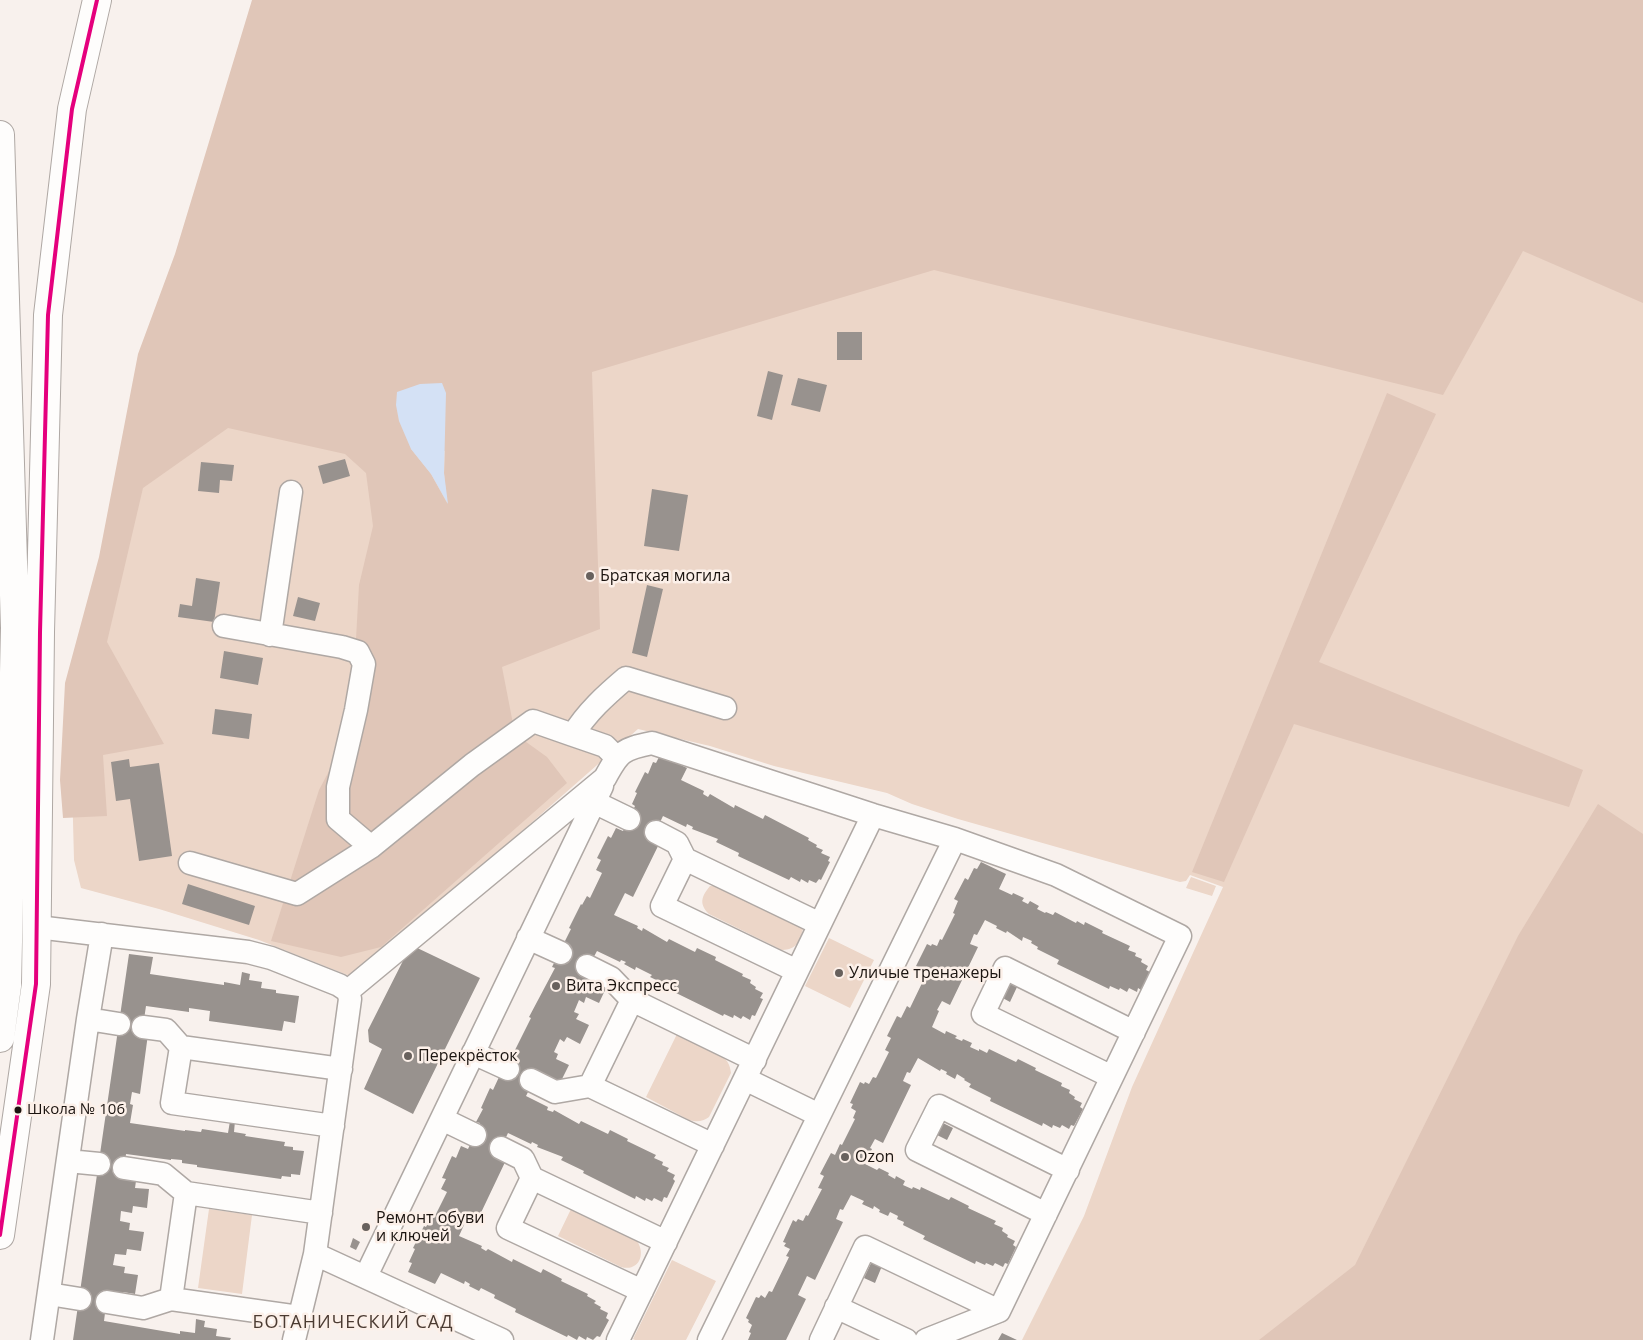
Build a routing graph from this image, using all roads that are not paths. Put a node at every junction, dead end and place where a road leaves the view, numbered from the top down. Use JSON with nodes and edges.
{"nodes":[{"id":1,"x":97,"y":0,"type":"edge"},
{"id":2,"x":0,"y":135,"type":"edge"},
{"id":3,"x":291,"y":492,"type":"dead end"},
{"id":4,"x":224,"y":626,"type":"dead end"},
{"id":5,"x":270,"y":635,"type":"junction"},
{"id":6,"x":725,"y":708,"type":"dead end"},
{"id":7,"x":6,"y":709,"type":"edge"},
{"id":8,"x":573,"y":735,"type":"junction"},
{"id":9,"x":616,"y":757,"type":"junction"},
{"id":10,"x":605,"y":778,"type":"junction"},
{"id":11,"x":594,"y":802,"type":"junction"},
{"id":12,"x":873,"y":815,"type":"junction"},
{"id":13,"x":628,"y":819,"type":"dead end"},
{"id":14,"x":656,"y":832,"type":"dead end"},
{"id":15,"x":955,"y":839,"type":"junction"},
{"id":16,"x":371,"y":847,"type":"junction"},
{"id":17,"x":685,"y":859,"type":"junction"},
{"id":18,"x":190,"y":863,"type":"dead end"},
{"id":19,"x":820,"y":924,"type":"junction"},
{"id":20,"x":37,"y":926,"type":"junction"},
{"id":21,"x":102,"y":934,"type":"junction"},
{"id":22,"x":528,"y":938,"type":"junction"},
{"id":23,"x":561,"y":953,"type":"dead end"},
{"id":24,"x":586,"y":966,"type":"dead end"},
{"id":25,"x":797,"y":971,"type":"junction"},
{"id":26,"x":348,"y":991,"type":"junction"},
{"id":27,"x":632,"y":1000,"type":"junction"},
{"id":28,"x":2,"y":1006,"type":"edge"},
{"id":29,"x":88,"y":1019,"type":"junction"},
{"id":30,"x":119,"y":1024,"type":"dead end"},
{"id":31,"x":143,"y":1027,"type":"dead end"},
{"id":32,"x":1134,"y":1032,"type":"junction"},
{"id":33,"x":0,"y":1038,"type":"edge"},
{"id":34,"x":180,"y":1047,"type":"junction"},
{"id":35,"x":473,"y":1054,"type":"junction"},
{"id":36,"x":340,"y":1069,"type":"junction"},
{"id":37,"x":508,"y":1069,"type":"dead end"},
{"id":38,"x":750,"y":1070,"type":"junction"},
{"id":39,"x":1112,"y":1077,"type":"junction"},
{"id":40,"x":531,"y":1080,"type":"dead end"},
{"id":41,"x":590,"y":1086,"type":"junction"},
{"id":42,"x":819,"y":1115,"type":"junction"},
{"id":43,"x":442,"y":1119,"type":"junction"},
{"id":44,"x":333,"y":1126,"type":"junction"},
{"id":45,"x":475,"y":1135,"type":"dead end"},
{"id":46,"x":713,"y":1145,"type":"junction"},
{"id":47,"x":501,"y":1148,"type":"dead end"},
{"id":48,"x":68,"y":1161,"type":"junction"},
{"id":49,"x":99,"y":1164,"type":"dead end"},
{"id":50,"x":124,"y":1168,"type":"dead end"},
{"id":51,"x":1068,"y":1170,"type":"junction"},
{"id":52,"x":532,"y":1178,"type":"junction"},
{"id":53,"x":186,"y":1192,"type":"junction"},
{"id":54,"x":321,"y":1213,"type":"junction"},
{"id":55,"x":1046,"y":1214,"type":"junction"},
{"id":56,"x":0,"y":1235,"type":"edge"},
{"id":57,"x":666,"y":1242,"type":"junction"},
{"id":58,"x":315,"y":1254,"type":"junction"},
{"id":59,"x":366,"y":1276,"type":"junction"},
{"id":60,"x":642,"y":1291,"type":"junction"},
{"id":61,"x":49,"y":1294,"type":"junction"},
{"id":62,"x":80,"y":1299,"type":"dead end"},
{"id":63,"x":171,"y":1299,"type":"junction"},
{"id":64,"x":107,"y":1302,"type":"dead end"},
{"id":65,"x":836,"y":1307,"type":"junction"},
{"id":66,"x":999,"y":1311,"type":"junction"},
{"id":67,"x":300,"y":1317,"type":"junction"},
{"id":68,"x":42,"y":1340,"type":"edge"},
{"id":69,"x":294,"y":1340,"type":"edge"},
{"id":70,"x":502,"y":1340,"type":"edge"},
{"id":71,"x":618,"y":1340,"type":"edge"},
{"id":72,"x":709,"y":1340,"type":"edge"},
{"id":73,"x":821,"y":1340,"type":"edge"},
{"id":74,"x":906,"y":1340,"type":"edge"},
{"id":75,"x":926,"y":1340,"type":"edge"}],
"edges":[{"from":1,"to":20,"type":"main road"},
{"from":2,"to":7,"type":"main road"},
{"from":3,"to":5,"type":"street"},
{"from":4,"to":5,"type":"street"},
{"from":5,"to":16,"type":"street"},
{"from":6,"to":8,"type":"street"},
{"from":7,"to":28,"type":"main road"},
{"from":8,"to":9,"type":"street"},
{"from":8,"to":16,"type":"street"},
{"from":9,"to":10,"type":"street"},
{"from":9,"to":12,"type":"street"},
{"from":10,"to":11,"type":"street"},
{"from":10,"to":26,"type":"street"},
{"from":11,"to":13,"type":"street"},
{"from":11,"to":22,"type":"street"},
{"from":12,"to":15,"type":"street"},
{"from":12,"to":19,"type":"street"},
{"from":14,"to":17,"type":"street"},
{"from":15,"to":32,"type":"street"},
{"from":15,"to":42,"type":"street"},
{"from":16,"to":18,"type":"street"},
{"from":17,"to":19,"type":"street"},
{"from":17,"to":25,"type":"street"},
{"from":19,"to":25,"type":"street"},
{"from":20,"to":21,"type":"street"},
{"from":20,"to":56,"type":"main road"},
{"from":21,"to":26,"type":"street"},
{"from":21,"to":29,"type":"street"},
{"from":22,"to":23,"type":"street"},
{"from":22,"to":35,"type":"street"},
{"from":24,"to":27,"type":"street"},
{"from":25,"to":38,"type":"street"},
{"from":26,"to":36,"type":"street"},
{"from":27,"to":38,"type":"street"},
{"from":27,"to":41,"type":"street"},
{"from":28,"to":33,"type":"main road"},
{"from":29,"to":30,"type":"street"},
{"from":29,"to":48,"type":"street"},
{"from":31,"to":34,"type":"street"},
{"from":32,"to":39,"type":"street"},
{"from":32,"to":39,"type":"street"},
{"from":34,"to":36,"type":"street"},
{"from":34,"to":44,"type":"street"},
{"from":35,"to":37,"type":"street"},
{"from":35,"to":43,"type":"street"},
{"from":36,"to":44,"type":"street"},
{"from":38,"to":42,"type":"street"},
{"from":38,"to":46,"type":"street"},
{"from":39,"to":51,"type":"street"},
{"from":40,"to":41,"type":"street"},
{"from":41,"to":46,"type":"street"},
{"from":42,"to":72,"type":"street"},
{"from":43,"to":45,"type":"street"},
{"from":43,"to":59,"type":"street"},
{"from":44,"to":54,"type":"street"},
{"from":46,"to":57,"type":"street"},
{"from":47,"to":52,"type":"street"},
{"from":48,"to":49,"type":"street"},
{"from":48,"to":61,"type":"street"},
{"from":50,"to":53,"type":"street"},
{"from":51,"to":55,"type":"street"},
{"from":51,"to":55,"type":"street"},
{"from":52,"to":57,"type":"street"},
{"from":52,"to":60,"type":"street"},
{"from":53,"to":54,"type":"street"},
{"from":53,"to":63,"type":"street"},
{"from":54,"to":58,"type":"street"},
{"from":55,"to":66,"type":"street"},
{"from":57,"to":60,"type":"street"},
{"from":58,"to":59,"type":"street"},
{"from":58,"to":67,"type":"street"},
{"from":59,"to":70,"type":"street"},
{"from":60,"to":71,"type":"street"},
{"from":61,"to":62,"type":"street"},
{"from":61,"to":68,"type":"street"},
{"from":63,"to":64,"type":"street"},
{"from":63,"to":67,"type":"street"},
{"from":65,"to":66,"type":"street"},
{"from":65,"to":73,"type":"street"},
{"from":65,"to":74,"type":"street"},
{"from":66,"to":75,"type":"street"},
{"from":67,"to":69,"type":"street"}]}
